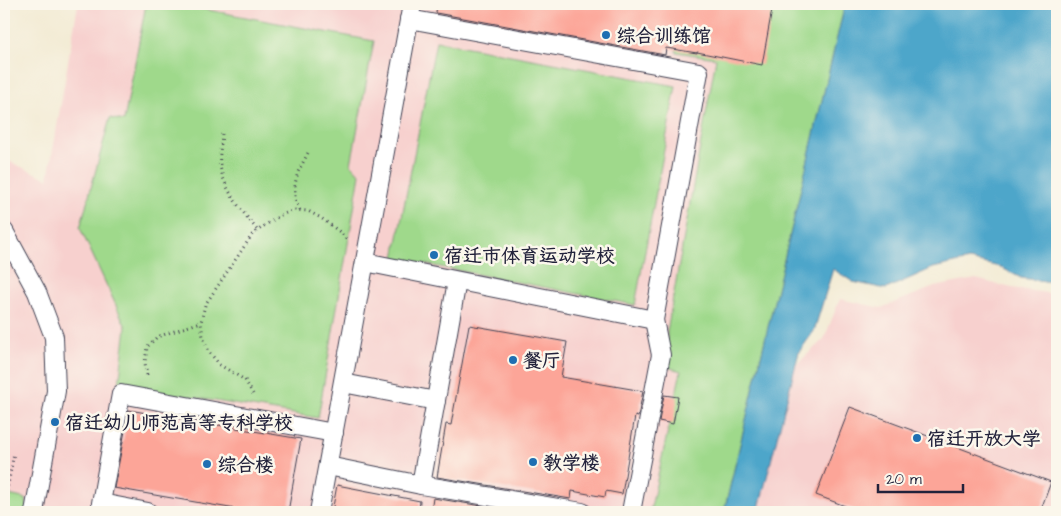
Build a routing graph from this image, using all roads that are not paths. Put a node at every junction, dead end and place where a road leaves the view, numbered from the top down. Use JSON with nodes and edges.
{"nodes":[{"id":1,"x":410,"y":11,"type":"edge"},
{"id":2,"x":4,"y":231,"type":"edge"},
{"id":3,"x":365,"y":262,"type":"junction"},
{"id":4,"x":457,"y":280,"type":"junction"},
{"id":5,"x":654,"y":320,"type":"junction"},
{"id":6,"x":343,"y":383,"type":"junction"},
{"id":7,"x":436,"y":401,"type":"junction"},
{"id":8,"x":334,"y":433,"type":"junction"},
{"id":9,"x":328,"y":466,"type":"junction"},
{"id":10,"x":421,"y":485,"type":"junction"},
{"id":11,"x":34,"y":512,"type":"edge"},
{"id":12,"x":148,"y":512,"type":"edge"},
{"id":13,"x":319,"y":512,"type":"edge"},
{"id":14,"x":582,"y":512,"type":"edge"},
{"id":15,"x":631,"y":512,"type":"edge"}],
"edges":[{"from":1,"to":3,"type":"lane"},
{"from":1,"to":5,"type":"lane"},
{"from":2,"to":11,"type":"lane"},
{"from":3,"to":4,"type":"lane"},
{"from":3,"to":6,"type":"lane"},
{"from":4,"to":5,"type":"lane"},
{"from":4,"to":7,"type":"lane"},
{"from":5,"to":15,"type":"lane"},
{"from":6,"to":7,"type":"lane"},
{"from":6,"to":8,"type":"lane"},
{"from":7,"to":10,"type":"lane"},
{"from":8,"to":9,"type":"lane"},
{"from":8,"to":12,"type":"lane"},
{"from":9,"to":10,"type":"lane"},
{"from":9,"to":13,"type":"lane"},
{"from":10,"to":14,"type":"lane"}]}
